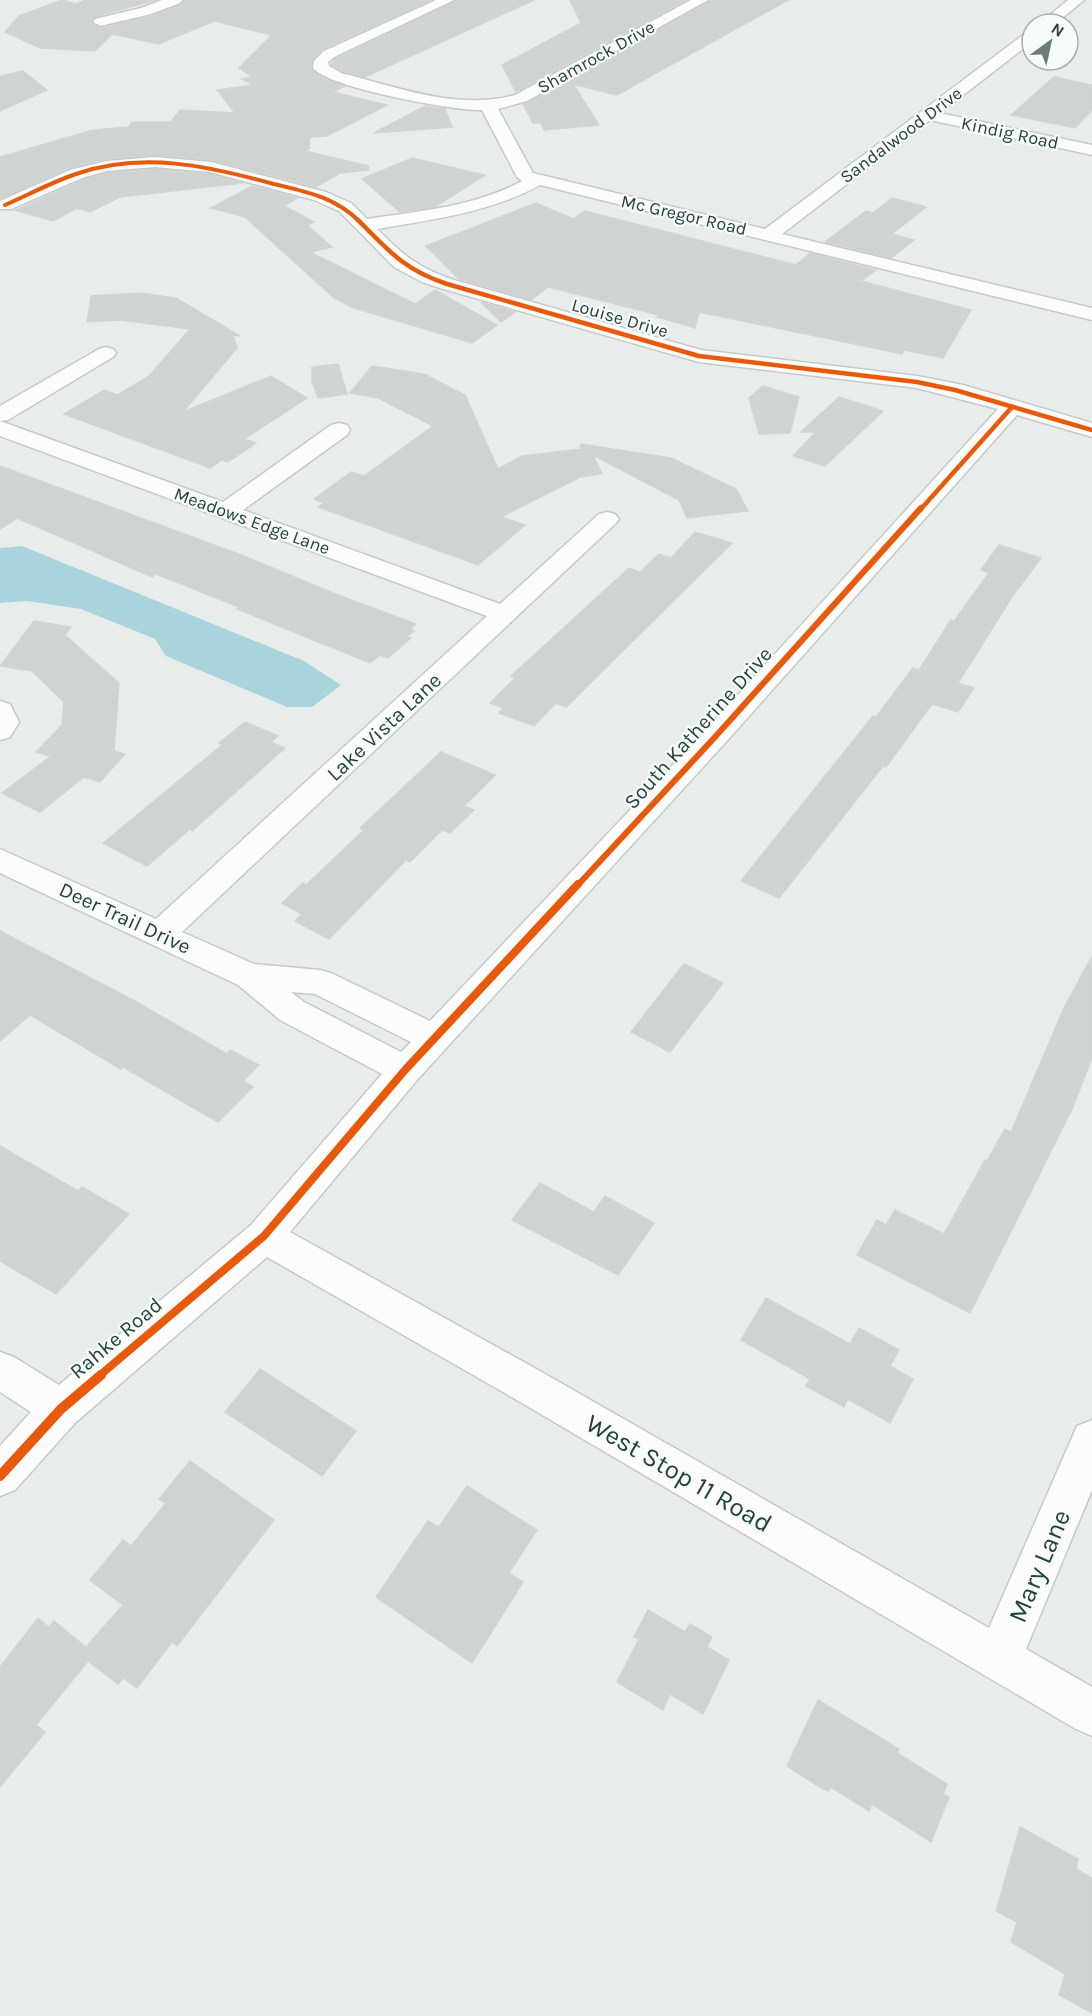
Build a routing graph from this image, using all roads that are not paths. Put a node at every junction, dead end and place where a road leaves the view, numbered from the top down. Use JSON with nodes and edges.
{"nodes":[{"id":1,"x":175,"y":0,"type":"edge"},
{"id":2,"x":447,"y":0,"type":"edge"},
{"id":3,"x":701,"y":0,"type":"edge"},
{"id":4,"x":1077,"y":0,"type":"edge"},
{"id":5,"x":1062,"y":12,"type":"edge"},
{"id":6,"x":100,"y":22,"type":"dead end"},
{"id":7,"x":1020,"y":44,"type":"edge"},
{"id":8,"x":488,"y":105,"type":"junction"},
{"id":9,"x":927,"y":115,"type":"junction"},
{"id":10,"x":1092,"y":150,"type":"edge"},
{"id":11,"x":537,"y":180,"type":"junction"},
{"id":12,"x":5,"y":205,"type":"dead end"},
{"id":13,"x":366,"y":225,"type":"junction"},
{"id":14,"x":769,"y":235,"type":"junction"},
{"id":15,"x":1084,"y":307,"type":"edge"},
{"id":16,"x":106,"y":353,"type":"dead end"},
{"id":17,"x":1012,"y":406,"type":"junction"},
{"id":18,"x":0,"y":415,"type":"edge"},
{"id":19,"x":0,"y":428,"type":"edge"},
{"id":20,"x":339,"y":430,"type":"dead end"},
{"id":21,"x":1092,"y":430,"type":"edge"},
{"id":22,"x":226,"y":511,"type":"junction"},
{"id":23,"x":607,"y":519,"type":"dead end"},
{"id":24,"x":504,"y":614,"type":"junction"},
{"id":25,"x":0,"y":710,"type":"edge"},
{"id":26,"x":0,"y":732,"type":"edge"},
{"id":27,"x":0,"y":860,"type":"edge"},
{"id":28,"x":160,"y":934,"type":"junction"},
{"id":29,"x":249,"y":976,"type":"junction"},
{"id":30,"x":436,"y":1039,"type":"junction"},
{"id":31,"x":405,"y":1070,"type":"junction"},
{"id":32,"x":264,"y":1236,"type":"junction"},
{"id":33,"x":0,"y":1370,"type":"edge"},
{"id":34,"x":61,"y":1409,"type":"junction"},
{"id":35,"x":1092,"y":1440,"type":"edge"},
{"id":36,"x":0,"y":1476,"type":"edge"},
{"id":37,"x":999,"y":1659,"type":"junction"},
{"id":38,"x":1092,"y":1713,"type":"edge"}],
"edges":[{"from":1,"to":6,"type":"street"},
{"from":2,"to":8,"type":"street"},
{"from":3,"to":8,"type":"street","name":"Shamrock Drive"},
{"from":4,"to":5,"type":"street"},
{"from":7,"to":9,"type":"street","name":"Sandalwood Drive"},
{"from":8,"to":11,"type":"street"},
{"from":9,"to":10,"type":"street","name":"Kindig Road"},
{"from":9,"to":14,"type":"street","name":"Sandalwood Drive"},
{"from":11,"to":13,"type":"street"},
{"from":11,"to":14,"type":"street","name":"Mc Gregor Road"},
{"from":12,"to":13,"type":"street","name":"Louise Drive"},
{"from":13,"to":17,"type":"street","name":"Louise Drive"},
{"from":14,"to":15,"type":"street","name":"Mc Gregor Road"},
{"from":16,"to":18,"type":"street"},
{"from":17,"to":21,"type":"street","name":"Louise Drive"},
{"from":17,"to":30,"type":"street","name":"South Katherine Drive"},
{"from":19,"to":22,"type":"street","name":"Meadows Edge Lane"},
{"from":20,"to":22,"type":"street"},
{"from":22,"to":24,"type":"street","name":"Meadows Edge Lane"},
{"from":23,"to":24,"type":"street","name":"Lake Vista Lane"},
{"from":24,"to":28,"type":"street","name":"Lake Vista Lane"},
{"from":25,"to":26,"type":"street"},
{"from":27,"to":28,"type":"street","name":"Deer Trail Drive"},
{"from":28,"to":29,"type":"street","name":"Deer Trail Drive"},
{"from":29,"to":30,"type":"street"},
{"from":29,"to":31,"type":"street"},
{"from":30,"to":31,"type":"street","name":"South Katherine Drive"},
{"from":31,"to":32,"type":"street","name":"Rahke Road"},
{"from":32,"to":34,"type":"street","name":"Rahke Road"},
{"from":32,"to":37,"type":"street","name":"West Stop 11 Road"},
{"from":33,"to":34,"type":"street"},
{"from":34,"to":36,"type":"street","name":"Rahke Road"},
{"from":35,"to":37,"type":"street","name":"Mary Lane"},
{"from":37,"to":38,"type":"street","name":"West Stop 11 Road"}]}
